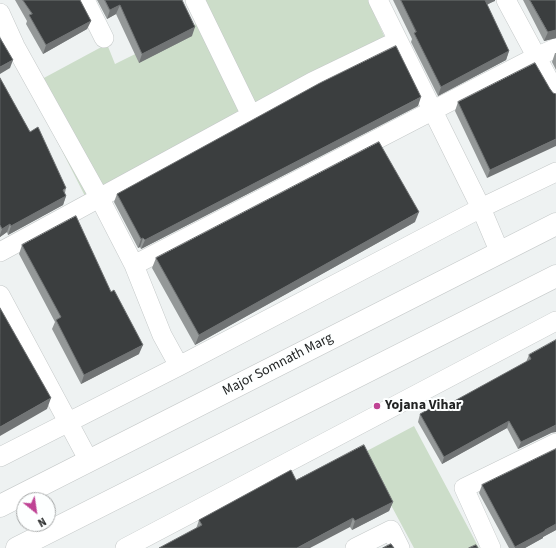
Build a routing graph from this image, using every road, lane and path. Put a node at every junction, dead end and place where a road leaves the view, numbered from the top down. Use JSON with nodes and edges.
{"nodes":[{"id":1,"x":85,"y":0,"type":"edge"},
{"id":2,"x":195,"y":0,"type":"edge"},
{"id":3,"x":378,"y":0,"type":"edge"},
{"id":4,"x":506,"y":0,"type":"edge"},
{"id":5,"x":0,"y":13,"type":"edge"},
{"id":6,"x":104,"y":38,"type":"dead end"},
{"id":7,"x":397,"y":41,"type":"junction"},
{"id":8,"x":556,"y":48,"type":"edge"},
{"id":9,"x":536,"y":57,"type":"junction"},
{"id":10,"x":556,"y":93,"type":"edge"},
{"id":11,"x":432,"y":111,"type":"junction"},
{"id":12,"x":251,"y":115,"type":"junction"},
{"id":13,"x":556,"y":172,"type":"edge"},
{"id":14,"x":99,"y":197,"type":"junction"},
{"id":15,"x":482,"y":208,"type":"junction"},
{"id":16,"x":556,"y":224,"type":"edge"},
{"id":17,"x":0,"y":252,"type":"edge"},
{"id":18,"x":500,"y":253,"type":"junction"},
{"id":19,"x":134,"y":265,"type":"junction"},
{"id":20,"x":556,"y":276,"type":"edge"},
{"id":21,"x":0,"y":295,"type":"edge"},
{"id":22,"x":556,"y":321,"type":"edge"},
{"id":23,"x":179,"y":366,"type":"junction"},
{"id":24,"x":67,"y":423,"type":"junction"},
{"id":25,"x":556,"y":443,"type":"edge"},
{"id":26,"x":0,"y":457,"type":"edge"},
{"id":27,"x":88,"y":461,"type":"junction"},
{"id":28,"x":0,"y":506,"type":"edge"},
{"id":29,"x":17,"y":548,"type":"edge"},
{"id":30,"x":125,"y":548,"type":"edge"},
{"id":31,"x":355,"y":548,"type":"edge"},
{"id":32,"x":400,"y":548,"type":"edge"},
{"id":33,"x":491,"y":548,"type":"edge"}],
"edges":[{"from":1,"to":6,"type":"street"},
{"from":2,"to":12,"type":"street"},
{"from":3,"to":7,"type":"street"},
{"from":4,"to":9,"type":"street"},
{"from":5,"to":14,"type":"street"},
{"from":7,"to":11,"type":"street"},
{"from":7,"to":12,"type":"street"},
{"from":8,"to":9,"type":"street"},
{"from":9,"to":10,"type":"street"},
{"from":9,"to":11,"type":"street"},
{"from":11,"to":15,"type":"street"},
{"from":11,"to":19,"type":"street"},
{"from":12,"to":14,"type":"street"},
{"from":13,"to":15,"type":"street"},
{"from":14,"to":17,"type":"street"},
{"from":14,"to":19,"type":"street"},
{"from":15,"to":18,"type":"street"},
{"from":15,"to":23,"type":"street"},
{"from":16,"to":18,"type":"main road","name":"Major Somnath Marg"},
{"from":18,"to":27,"type":"main road","name":"Major Somnath Marg"},
{"from":19,"to":23,"type":"street"},
{"from":20,"to":29,"type":"main road"},
{"from":21,"to":24,"type":"street"},
{"from":22,"to":30,"type":"street"},
{"from":23,"to":24,"type":"street"},
{"from":24,"to":26,"type":"street"},
{"from":24,"to":27,"type":"street"},
{"from":25,"to":33,"type":"street"},
{"from":27,"to":28,"type":"main road","name":"Major Somnath Marg"},
{"from":31,"to":32,"type":"street"}]}
